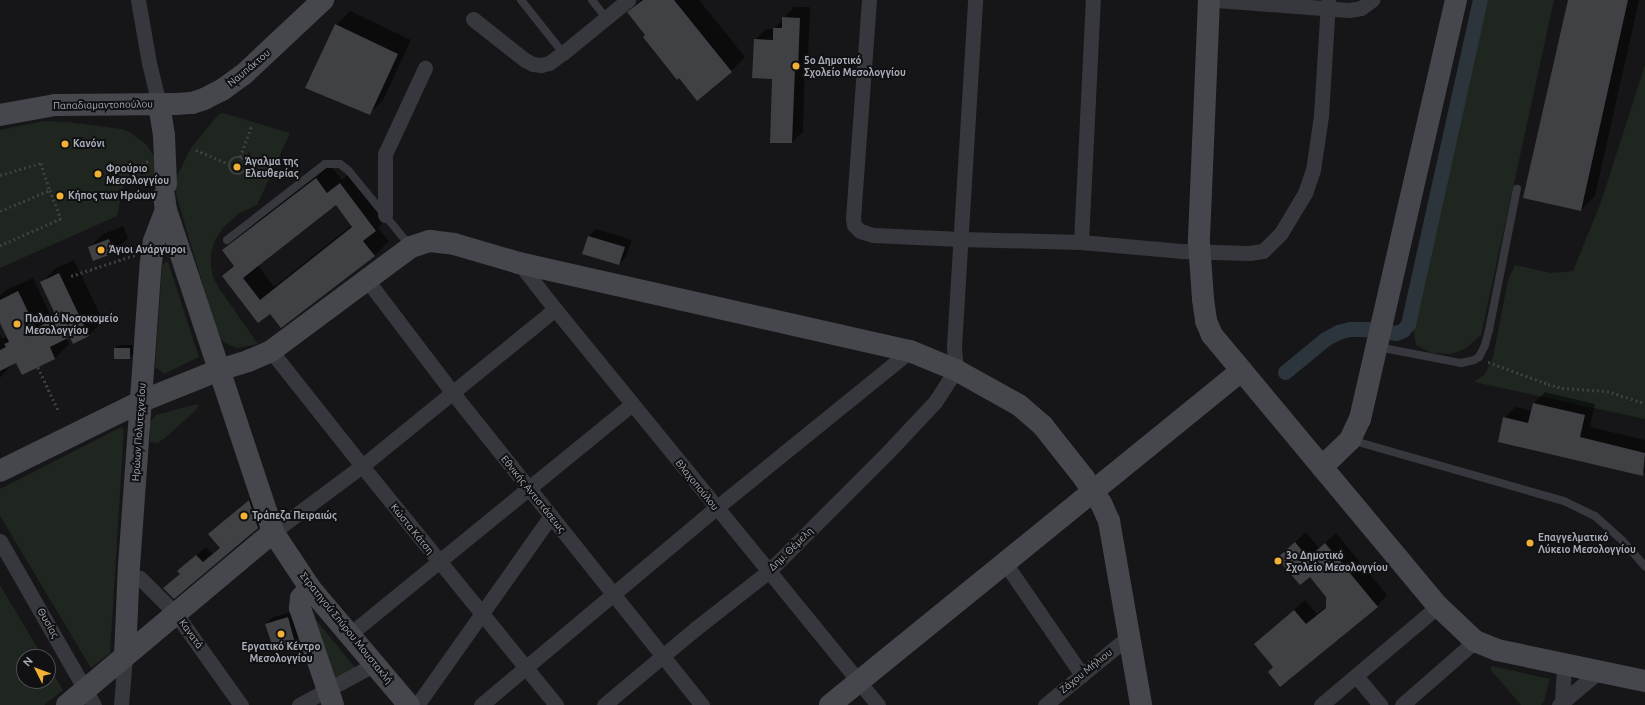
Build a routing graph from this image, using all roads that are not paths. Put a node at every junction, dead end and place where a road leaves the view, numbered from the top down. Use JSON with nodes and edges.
{"nodes":[{"id":1,"x":138,"y":0,"type":"edge"},
{"id":2,"x":323,"y":0,"type":"edge"},
{"id":3,"x":521,"y":0,"type":"edge"},
{"id":4,"x":592,"y":0,"type":"edge"},
{"id":5,"x":628,"y":0,"type":"edge"},
{"id":6,"x":869,"y":0,"type":"edge"},
{"id":7,"x":975,"y":0,"type":"edge"},
{"id":8,"x":1093,"y":0,"type":"edge"},
{"id":9,"x":1209,"y":0,"type":"edge"},
{"id":10,"x":1216,"y":0,"type":"edge"},
{"id":11,"x":1372,"y":0,"type":"edge"},
{"id":12,"x":1456,"y":0,"type":"edge"},
{"id":13,"x":1328,"y":4,"type":"edge"},
{"id":14,"x":606,"y":18,"type":"junction"},
{"id":15,"x":473,"y":19,"type":"dead end"},
{"id":16,"x":563,"y":53,"type":"junction"},
{"id":17,"x":425,"y":68,"type":"dead end"},
{"id":18,"x":159,"y":104,"type":"junction"},
{"id":19,"x":0,"y":115,"type":"edge"},
{"id":20,"x":1517,"y":189,"type":"dead end"},
{"id":21,"x":165,"y":196,"type":"junction"},
{"id":22,"x":385,"y":215,"type":"junction"},
{"id":23,"x":961,"y":239,"type":"junction"},
{"id":24,"x":227,"y":240,"type":"dead end"},
{"id":25,"x":1081,"y":242,"type":"junction"},
{"id":26,"x":411,"y":247,"type":"junction"},
{"id":27,"x":1199,"y":252,"type":"junction"},
{"id":28,"x":519,"y":263,"type":"junction"},
{"id":29,"x":367,"y":280,"type":"junction"},
{"id":30,"x":555,"y":310,"type":"junction"},
{"id":31,"x":1379,"y":337,"type":"junction"},
{"id":32,"x":271,"y":351,"type":"junction"},
{"id":33,"x":910,"y":351,"type":"junction"},
{"id":34,"x":219,"y":370,"type":"junction"},
{"id":35,"x":956,"y":370,"type":"junction"},
{"id":36,"x":1241,"y":371,"type":"junction"},
{"id":37,"x":452,"y":392,"type":"junction"},
{"id":38,"x":142,"y":401,"type":"junction"},
{"id":39,"x":632,"y":404,"type":"junction"},
{"id":40,"x":1350,"y":440,"type":"junction"},
{"id":41,"x":362,"y":466,"type":"junction"},
{"id":42,"x":1322,"y":467,"type":"junction"},
{"id":43,"x":0,"y":471,"type":"edge"},
{"id":44,"x":529,"y":488,"type":"junction"},
{"id":45,"x":1093,"y":491,"type":"junction"},
{"id":46,"x":716,"y":508,"type":"junction"},
{"id":47,"x":551,"y":516,"type":"junction"},
{"id":48,"x":273,"y":532,"type":"junction"},
{"id":49,"x":0,"y":541,"type":"edge"},
{"id":50,"x":438,"y":561,"type":"junction"},
{"id":51,"x":1005,"y":563,"type":"junction"},
{"id":52,"x":1645,"y":566,"type":"edge"},
{"id":53,"x":769,"y":571,"type":"junction"},
{"id":54,"x":128,"y":575,"type":"junction"},
{"id":55,"x":310,"y":588,"type":"junction"},
{"id":56,"x":613,"y":594,"type":"junction"},
{"id":57,"x":1438,"y":606,"type":"junction"},
{"id":58,"x":176,"y":614,"type":"junction"},
{"id":59,"x":482,"y":615,"type":"junction"},
{"id":60,"x":350,"y":634,"type":"junction"},
{"id":61,"x":1128,"y":637,"type":"junction"},
{"id":62,"x":1475,"y":641,"type":"junction"},
{"id":63,"x":125,"y":656,"type":"junction"},
{"id":64,"x":663,"y":656,"type":"junction"},
{"id":65,"x":375,"y":664,"type":"junction"},
{"id":66,"x":1564,"y":665,"type":"junction"},
{"id":67,"x":525,"y":668,"type":"junction"},
{"id":68,"x":1598,"y":672,"type":"junction"},
{"id":69,"x":1082,"y":675,"type":"junction"},
{"id":70,"x":1356,"y":676,"type":"junction"},
{"id":71,"x":1645,"y":681,"type":"edge"},
{"id":72,"x":859,"y":682,"type":"junction"},
{"id":73,"x":90,"y":697,"type":"edge"},
{"id":74,"x":330,"y":697,"type":"edge"},
{"id":75,"x":1560,"y":704,"type":"edge"},
{"id":76,"x":67,"y":705,"type":"edge"},
{"id":77,"x":121,"y":705,"type":"edge"},
{"id":78,"x":242,"y":705,"type":"edge"},
{"id":79,"x":299,"y":705,"type":"edge"},
{"id":80,"x":409,"y":705,"type":"edge"},
{"id":81,"x":417,"y":705,"type":"edge"},
{"id":82,"x":481,"y":705,"type":"edge"},
{"id":83,"x":556,"y":705,"type":"edge"},
{"id":84,"x":604,"y":705,"type":"edge"},
{"id":85,"x":702,"y":705,"type":"edge"},
{"id":86,"x":830,"y":705,"type":"edge"},
{"id":87,"x":878,"y":705,"type":"edge"},
{"id":88,"x":1045,"y":705,"type":"edge"},
{"id":89,"x":1141,"y":705,"type":"edge"},
{"id":90,"x":1321,"y":705,"type":"edge"},
{"id":91,"x":1380,"y":705,"type":"edge"},
{"id":92,"x":1402,"y":705,"type":"edge"}],
"edges":[{"from":1,"to":18,"type":"street"},
{"from":2,"to":18,"type":"street","name":"Ναυπάκτου"},
{"from":3,"to":16,"type":"lane"},
{"from":4,"to":14,"type":"lane"},
{"from":5,"to":14,"type":"street"},
{"from":6,"to":23,"type":"street"},
{"from":7,"to":23,"type":"street"},
{"from":8,"to":25,"type":"street"},
{"from":9,"to":27,"type":"street"},
{"from":10,"to":13,"type":"street"},
{"from":11,"to":13,"type":"street"},
{"from":12,"to":31,"type":"street"},
{"from":13,"to":27,"type":"street"},
{"from":14,"to":16,"type":"street"},
{"from":15,"to":16,"type":"street"},
{"from":17,"to":22,"type":"street"},
{"from":18,"to":19,"type":"street","name":"Παπαδιαμαντοπούλου"},
{"from":18,"to":21,"type":"street"},
{"from":20,"to":31,"type":"lane"},
{"from":21,"to":34,"type":"street","name":"Στρατηγού Σπύρου Μουστακλή"},
{"from":21,"to":38,"type":"street","name":"Ηρώων Πολυτεχνείου"},
{"from":22,"to":24,"type":"lane"},
{"from":22,"to":26,"type":"lane"},
{"from":23,"to":25,"type":"street"},
{"from":23,"to":35,"type":"street"},
{"from":25,"to":27,"type":"street"},
{"from":26,"to":28,"type":"street"},
{"from":26,"to":29,"type":"street"},
{"from":27,"to":36,"type":"street"},
{"from":28,"to":30,"type":"street","name":"Βλαχοπούλου"},
{"from":28,"to":33,"type":"street"},
{"from":29,"to":32,"type":"street"},
{"from":29,"to":37,"type":"street","name":"Εθνικής Αντιστάσεως"},
{"from":30,"to":37,"type":"street"},
{"from":30,"to":39,"type":"street","name":"Βλαχοπούλου"},
{"from":31,"to":40,"type":"street"},
{"from":32,"to":34,"type":"street"},
{"from":32,"to":41,"type":"street","name":"Κώστα Κάτση"},
{"from":33,"to":35,"type":"street"},
{"from":33,"to":46,"type":"street"},
{"from":34,"to":38,"type":"street"},
{"from":34,"to":48,"type":"street","name":"Στρατηγού Σπύρου Μουστακλή"},
{"from":35,"to":45,"type":"street"},
{"from":35,"to":53,"type":"street","name":"Δημ. Θέμελη"},
{"from":36,"to":42,"type":"street"},
{"from":36,"to":45,"type":"street"},
{"from":37,"to":41,"type":"street"},
{"from":37,"to":44,"type":"street","name":"Εθνικής Αντιστάσεως"},
{"from":38,"to":43,"type":"street"},
{"from":38,"to":54,"type":"street","name":"Ηρώων Πολυτεχνείου"},
{"from":39,"to":44,"type":"street"},
{"from":39,"to":46,"type":"street","name":"Βλαχοπούλου"},
{"from":40,"to":42,"type":"street"},
{"from":40,"to":52,"type":"lane"},
{"from":41,"to":48,"type":"street"},
{"from":41,"to":50,"type":"street","name":"Κώστα Κάτση"},
{"from":42,"to":57,"type":"street"},
{"from":44,"to":47,"type":"street","name":"Εθνικής Αντιστάσεως"},
{"from":44,"to":50,"type":"street"},
{"from":45,"to":51,"type":"street"},
{"from":45,"to":61,"type":"street"},
{"from":46,"to":53,"type":"street","name":"Βλαχοπούλου"},
{"from":46,"to":56,"type":"street"},
{"from":47,"to":56,"type":"street","name":"Εθνικής Αντιστάσεως"},
{"from":47,"to":59,"type":"street"},
{"from":48,"to":55,"type":"street","name":"Στρατηγού Σπύρου Μουστακλή"},
{"from":48,"to":58,"type":"street"},
{"from":49,"to":73,"type":"street","name":"Θυσίας"},
{"from":50,"to":59,"type":"street","name":"Κώστα Κάτση"},
{"from":50,"to":60,"type":"street"},
{"from":51,"to":69,"type":"street"},
{"from":51,"to":72,"type":"street"},
{"from":53,"to":64,"type":"street","name":"Δημ. Θέμελη"},
{"from":53,"to":72,"type":"street","name":"Βλαχοπούλου"},
{"from":54,"to":58,"type":"street","name":"Κανατά"},
{"from":54,"to":63,"type":"street","name":"Ηρώων Πολυτεχνείου"},
{"from":55,"to":60,"type":"street","name":"Στρατηγού Σπύρου Μουστακλή"},
{"from":55,"to":74,"type":"street"},
{"from":56,"to":64,"type":"street","name":"Εθνικής Αντιστάσεως"},
{"from":56,"to":67,"type":"street"},
{"from":57,"to":62,"type":"street"},
{"from":57,"to":70,"type":"street"},
{"from":58,"to":63,"type":"street"},
{"from":58,"to":78,"type":"street","name":"Κανατά"},
{"from":59,"to":67,"type":"street","name":"Κώστα Κάτση"},
{"from":59,"to":81,"type":"street"},
{"from":60,"to":65,"type":"street","name":"Στρατηγού Σπύρου Μουστακλή"},
{"from":61,"to":69,"type":"street","name":"Ζάχου Μήλιου"},
{"from":61,"to":89,"type":"street"},
{"from":62,"to":66,"type":"street"},
{"from":62,"to":92,"type":"street"},
{"from":63,"to":73,"type":"street"},
{"from":63,"to":77,"type":"street"},
{"from":64,"to":84,"type":"street","name":"Δημ. Θέμελη"},
{"from":64,"to":85,"type":"street","name":"Εθνικής Αντιστάσεως"},
{"from":65,"to":74,"type":"street"},
{"from":65,"to":80,"type":"street","name":"Στρατηγού Σπύρου Μουστακλή"},
{"from":66,"to":68,"type":"street"},
{"from":66,"to":75,"type":"street"},
{"from":67,"to":82,"type":"street"},
{"from":67,"to":83,"type":"street","name":"Κώστα Κάτση"},
{"from":68,"to":71,"type":"street"},
{"from":68,"to":75,"type":"street"},
{"from":69,"to":88,"type":"street","name":"Ζάχου Μήλιου"},
{"from":70,"to":90,"type":"street"},
{"from":70,"to":91,"type":"street"},
{"from":72,"to":86,"type":"street"},
{"from":72,"to":87,"type":"street","name":"Βλαχοπούλου"},
{"from":73,"to":76,"type":"street"},
{"from":74,"to":79,"type":"street"}]}
